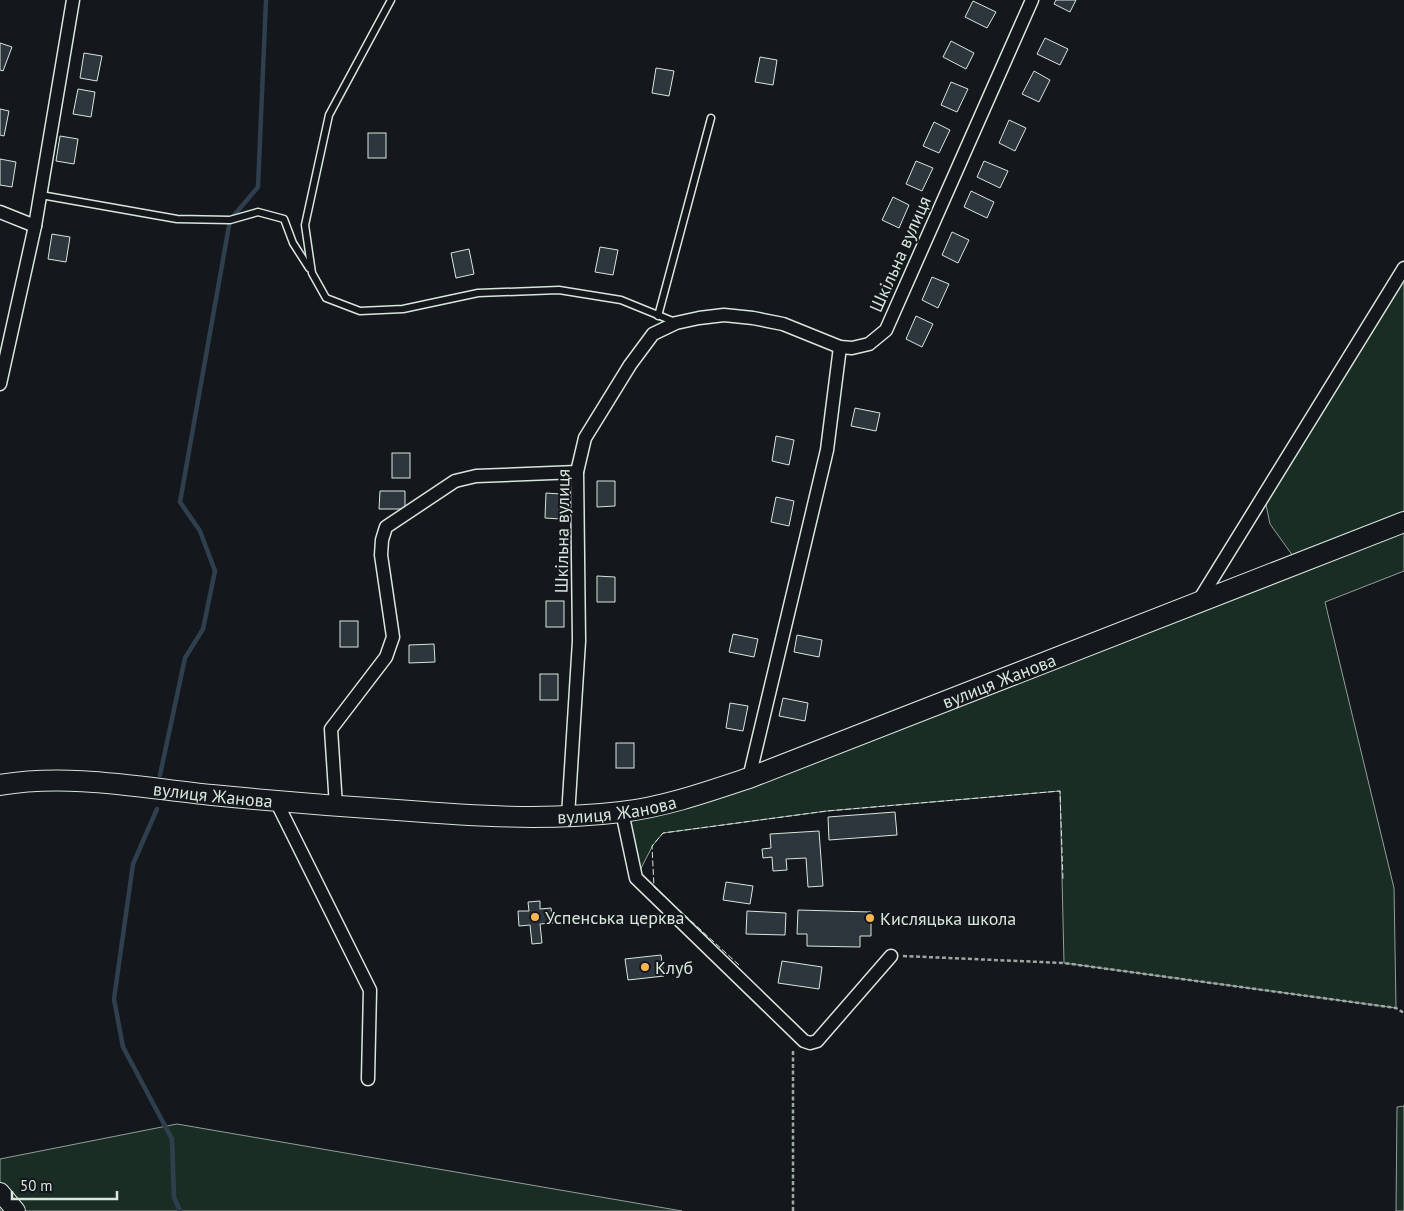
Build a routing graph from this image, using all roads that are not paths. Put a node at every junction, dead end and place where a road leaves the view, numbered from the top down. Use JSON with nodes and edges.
{"nodes":[{"id":1,"x":73,"y":0,"type":"edge"},
{"id":2,"x":391,"y":0,"type":"edge"},
{"id":3,"x":1032,"y":0,"type":"edge"},
{"id":4,"x":711,"y":118,"type":"dead end"},
{"id":5,"x":41,"y":195,"type":"junction"},
{"id":6,"x":0,"y":212,"type":"edge"},
{"id":7,"x":35,"y":226,"type":"junction"},
{"id":8,"x":1404,"y":268,"type":"edge"},
{"id":9,"x":311,"y":272,"type":"junction"},
{"id":10,"x":658,"y":316,"type":"junction"},
{"id":11,"x":676,"y":323,"type":"junction"},
{"id":12,"x":840,"y":347,"type":"junction"},
{"id":13,"x":0,"y":384,"type":"edge"},
{"id":14,"x":577,"y":472,"type":"junction"},
{"id":15,"x":1404,"y":522,"type":"edge"},
{"id":16,"x":1198,"y":603,"type":"junction"},
{"id":17,"x":749,"y":778,"type":"junction"},
{"id":18,"x":0,"y":785,"type":"edge"},
{"id":19,"x":276,"y":802,"type":"junction"},
{"id":20,"x":336,"y":806,"type":"junction"},
{"id":21,"x":622,"y":812,"type":"junction"},
{"id":22,"x":568,"y":816,"type":"junction"},
{"id":23,"x":891,"y":956,"type":"road end"},
{"id":24,"x":368,"y":1079,"type":"dead end"},
{"id":25,"x":0,"y":1192,"type":"edge"},
{"id":26,"x":16,"y":1211,"type":"edge"}],
"edges":[{"from":1,"to":5,"type":"street"},
{"from":2,"to":9,"type":"lane"},
{"from":3,"to":12,"type":"street","name":"Шкільна вулиця"},
{"from":4,"to":10,"type":"lane"},
{"from":5,"to":7,"type":"street"},
{"from":5,"to":9,"type":"lane"},
{"from":6,"to":7,"type":"street"},
{"from":7,"to":13,"type":"street"},
{"from":8,"to":16,"type":"street"},
{"from":9,"to":10,"type":"lane"},
{"from":10,"to":11,"type":"lane"},
{"from":11,"to":12,"type":"street","name":"Шкільна вулиця"},
{"from":11,"to":14,"type":"street","name":"Шкільна вулиця"},
{"from":12,"to":17,"type":"street"},
{"from":14,"to":20,"type":"street"},
{"from":14,"to":22,"type":"street","name":"Шкільна вулиця"},
{"from":15,"to":16,"type":"main road","name":"вулиця Жанова"},
{"from":16,"to":17,"type":"main road","name":"вулиця Жанова"},
{"from":17,"to":21,"type":"main road","name":"вулиця Жанова"},
{"from":18,"to":19,"type":"main road","name":"вулиця Жанова"},
{"from":19,"to":20,"type":"main road","name":"вулиця Жанова"},
{"from":19,"to":24,"type":"street"},
{"from":20,"to":22,"type":"main road","name":"вулиця Жанова"},
{"from":21,"to":22,"type":"main road","name":"вулиця Жанова"},
{"from":21,"to":23,"type":"street"},
{"from":25,"to":26,"type":"street"}]}
